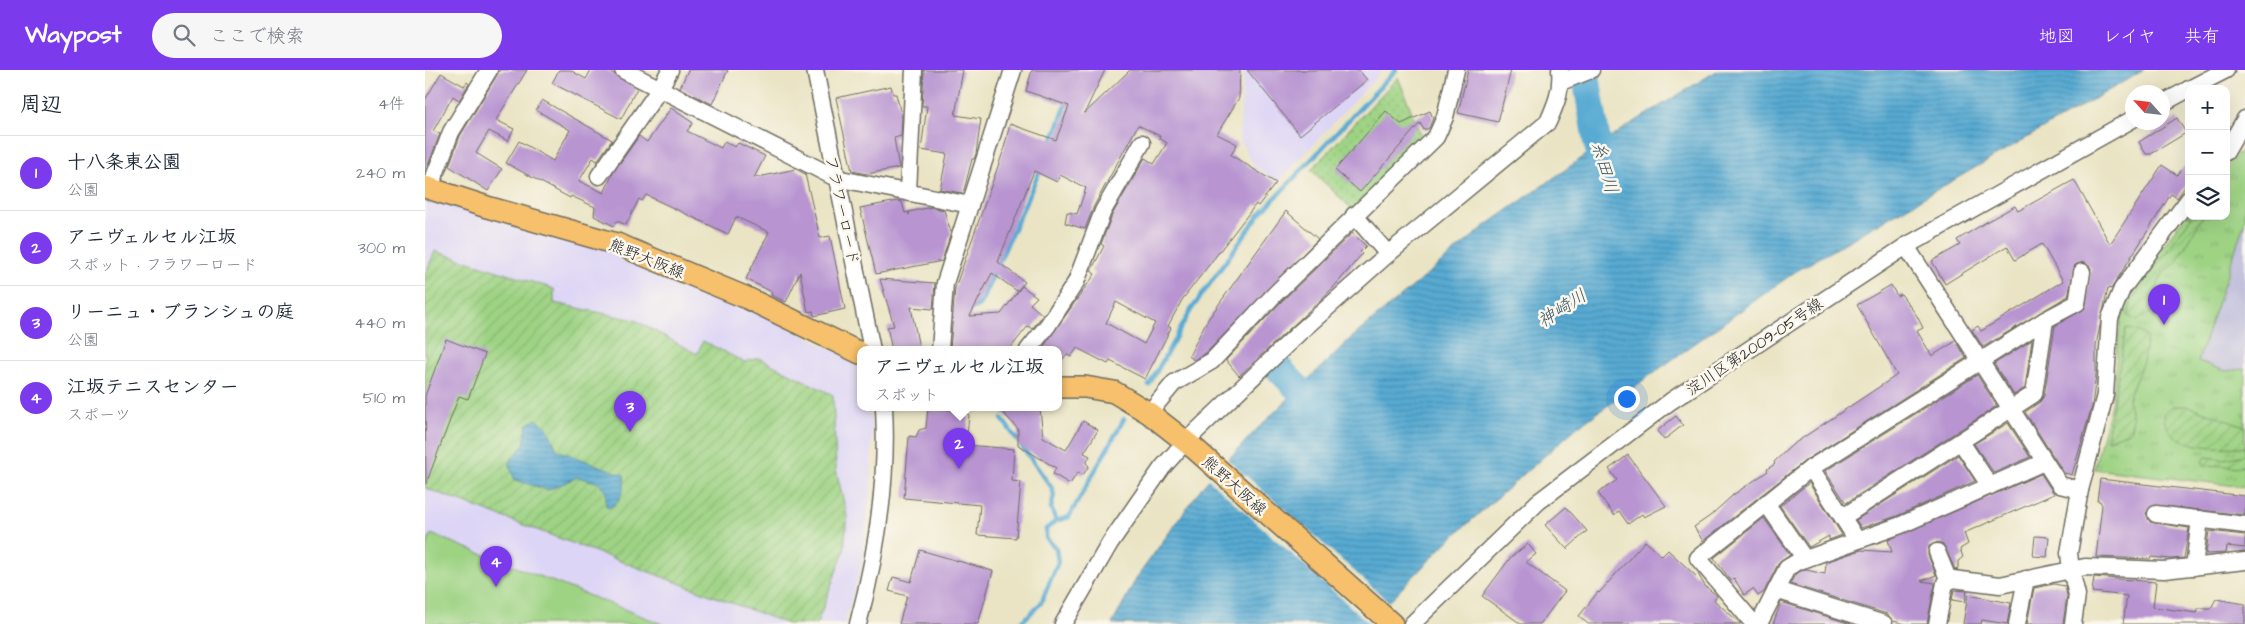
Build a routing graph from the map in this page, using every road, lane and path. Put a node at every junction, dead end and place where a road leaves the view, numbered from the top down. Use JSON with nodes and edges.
{"nodes":[{"id":1,"x":489,"y":70,"type":"edge"},
{"id":2,"x":623,"y":70,"type":"edge"},
{"id":3,"x":670,"y":70,"type":"edge"},
{"id":4,"x":815,"y":70,"type":"edge"},
{"id":5,"x":913,"y":70,"type":"edge"},
{"id":6,"x":1013,"y":70,"type":"edge"},
{"id":7,"x":1456,"y":70,"type":"edge"},
{"id":8,"x":1591,"y":70,"type":"edge"},
{"id":9,"x":2226,"y":70,"type":"edge"},
{"id":10,"x":1564,"y":77,"type":"edge"},
{"id":11,"x":2197,"y":85,"type":"edge"},
{"id":12,"x":659,"y":90,"type":"junction"},
{"id":13,"x":2185,"y":91,"type":"edge"},
{"id":14,"x":2170,"y":99,"type":"edge"},
{"id":15,"x":2245,"y":119,"type":"edge"},
{"id":16,"x":2125,"y":123,"type":"edge"},
{"id":17,"x":1142,"y":143,"type":"dead end"},
{"id":18,"x":2230,"y":143,"type":"edge"},
{"id":19,"x":599,"y":176,"type":"dead end"},
{"id":20,"x":836,"y":178,"type":"junction"},
{"id":21,"x":427,"y":187,"type":"edge"},
{"id":22,"x":908,"y":191,"type":"junction"},
{"id":23,"x":2185,"y":203,"type":"edge"},
{"id":24,"x":970,"y":205,"type":"junction"},
{"id":25,"x":1355,"y":215,"type":"junction"},
{"id":26,"x":1906,"y":246,"type":"junction"},
{"id":27,"x":1388,"y":254,"type":"junction"},
{"id":28,"x":2082,"y":272,"type":"dead end"},
{"id":29,"x":2045,"y":320,"type":"junction"},
{"id":30,"x":871,"y":346,"type":"edge"},
{"id":31,"x":940,"y":346,"type":"edge"},
{"id":32,"x":1031,"y":346,"type":"edge"},
{"id":33,"x":857,"y":352,"type":"edge"},
{"id":34,"x":1979,"y":361,"type":"junction"},
{"id":35,"x":1062,"y":387,"type":"edge"},
{"id":36,"x":884,"y":411,"type":"edge"},
{"id":37,"x":2011,"y":411,"type":"junction"},
{"id":38,"x":1149,"y":413,"type":"junction"},
{"id":39,"x":1961,"y":442,"type":"junction"},
{"id":40,"x":1190,"y":445,"type":"junction"},
{"id":41,"x":2044,"y":462,"type":"junction"},
{"id":42,"x":1811,"y":468,"type":"junction"},
{"id":43,"x":1990,"y":486,"type":"junction"},
{"id":44,"x":2080,"y":490,"type":"junction"},
{"id":45,"x":1766,"y":503,"type":"junction"},
{"id":46,"x":2156,"y":514,"type":"dead end"},
{"id":47,"x":1843,"y":517,"type":"junction"},
{"id":48,"x":2200,"y":519,"type":"junction"},
{"id":49,"x":2245,"y":526,"type":"edge"},
{"id":50,"x":1857,"y":540,"type":"junction"},
{"id":51,"x":1937,"y":552,"type":"dead end"},
{"id":52,"x":1805,"y":559,"type":"junction"},
{"id":53,"x":2245,"y":561,"type":"edge"},
{"id":54,"x":2194,"y":567,"type":"junction"},
{"id":55,"x":2071,"y":570,"type":"junction"},
{"id":56,"x":2026,"y":579,"type":"junction"},
{"id":57,"x":1949,"y":581,"type":"junction"},
{"id":58,"x":1776,"y":590,"type":"junction"},
{"id":59,"x":858,"y":624,"type":"edge"},
{"id":60,"x":1063,"y":624,"type":"edge"},
{"id":61,"x":1392,"y":624,"type":"edge"},
{"id":62,"x":1412,"y":624,"type":"edge"},
{"id":63,"x":1753,"y":624,"type":"edge"},
{"id":64,"x":1759,"y":624,"type":"edge"},
{"id":65,"x":1884,"y":624,"type":"edge"},
{"id":66,"x":1937,"y":624,"type":"edge"},
{"id":67,"x":2017,"y":624,"type":"edge"},
{"id":68,"x":2073,"y":624,"type":"edge"}],
"edges":[{"from":1,"to":21,"type":"street"},
{"from":2,"to":12,"type":"street"},
{"from":3,"to":12,"type":"street"},
{"from":4,"to":20,"type":"street","name":"フラワーロード"},
{"from":5,"to":22,"type":"street"},
{"from":6,"to":24,"type":"street"},
{"from":7,"to":25,"type":"street"},
{"from":8,"to":10,"type":"street"},
{"from":9,"to":11,"type":"street"},
{"from":10,"to":27,"type":"street"},
{"from":12,"to":19,"type":"street"},
{"from":12,"to":20,"type":"street"},
{"from":13,"to":14,"type":"street"},
{"from":15,"to":18,"type":"street"},
{"from":16,"to":26,"type":"street","name":"淀川区第2009-05号線"},
{"from":17,"to":32,"type":"street"},
{"from":20,"to":22,"type":"street"},
{"from":20,"to":30,"type":"street","name":"フラワーロード"},
{"from":21,"to":33,"type":"main road","name":"熊野大阪線"},
{"from":22,"to":24,"type":"street"},
{"from":23,"to":44,"type":"street"},
{"from":24,"to":31,"type":"street"},
{"from":25,"to":27,"type":"street"},
{"from":25,"to":38,"type":"street"},
{"from":26,"to":34,"type":"street"},
{"from":26,"to":62,"type":"street","name":"淀川区第2009-05号線"},
{"from":27,"to":40,"type":"street"},
{"from":28,"to":29,"type":"street"},
{"from":29,"to":34,"type":"street"},
{"from":29,"to":37,"type":"street"},
{"from":34,"to":37,"type":"street"},
{"from":34,"to":42,"type":"street"},
{"from":35,"to":38,"type":"main road","name":"熊野大阪線"},
{"from":36,"to":59,"type":"street"},
{"from":37,"to":39,"type":"street"},
{"from":37,"to":41,"type":"street"},
{"from":38,"to":40,"type":"main road","name":"熊野大阪線"},
{"from":39,"to":43,"type":"street"},
{"from":39,"to":47,"type":"street"},
{"from":40,"to":60,"type":"street"},
{"from":40,"to":61,"type":"main road","name":"熊野大阪線"},
{"from":41,"to":43,"type":"street"},
{"from":41,"to":44,"type":"street"},
{"from":42,"to":45,"type":"street"},
{"from":42,"to":47,"type":"street"},
{"from":43,"to":50,"type":"street"},
{"from":44,"to":55,"type":"street"},
{"from":45,"to":52,"type":"street"},
{"from":45,"to":63,"type":"street"},
{"from":46,"to":48,"type":"street"},
{"from":47,"to":50,"type":"street"},
{"from":48,"to":49,"type":"street"},
{"from":48,"to":54,"type":"street"},
{"from":50,"to":52,"type":"street"},
{"from":51,"to":57,"type":"street"},
{"from":52,"to":58,"type":"street"},
{"from":53,"to":54,"type":"street"},
{"from":54,"to":55,"type":"street"},
{"from":55,"to":56,"type":"street"},
{"from":55,"to":68,"type":"street"},
{"from":56,"to":57,"type":"street"},
{"from":56,"to":67,"type":"street"},
{"from":57,"to":66,"type":"street"},
{"from":58,"to":64,"type":"street"},
{"from":58,"to":65,"type":"street"}]}
